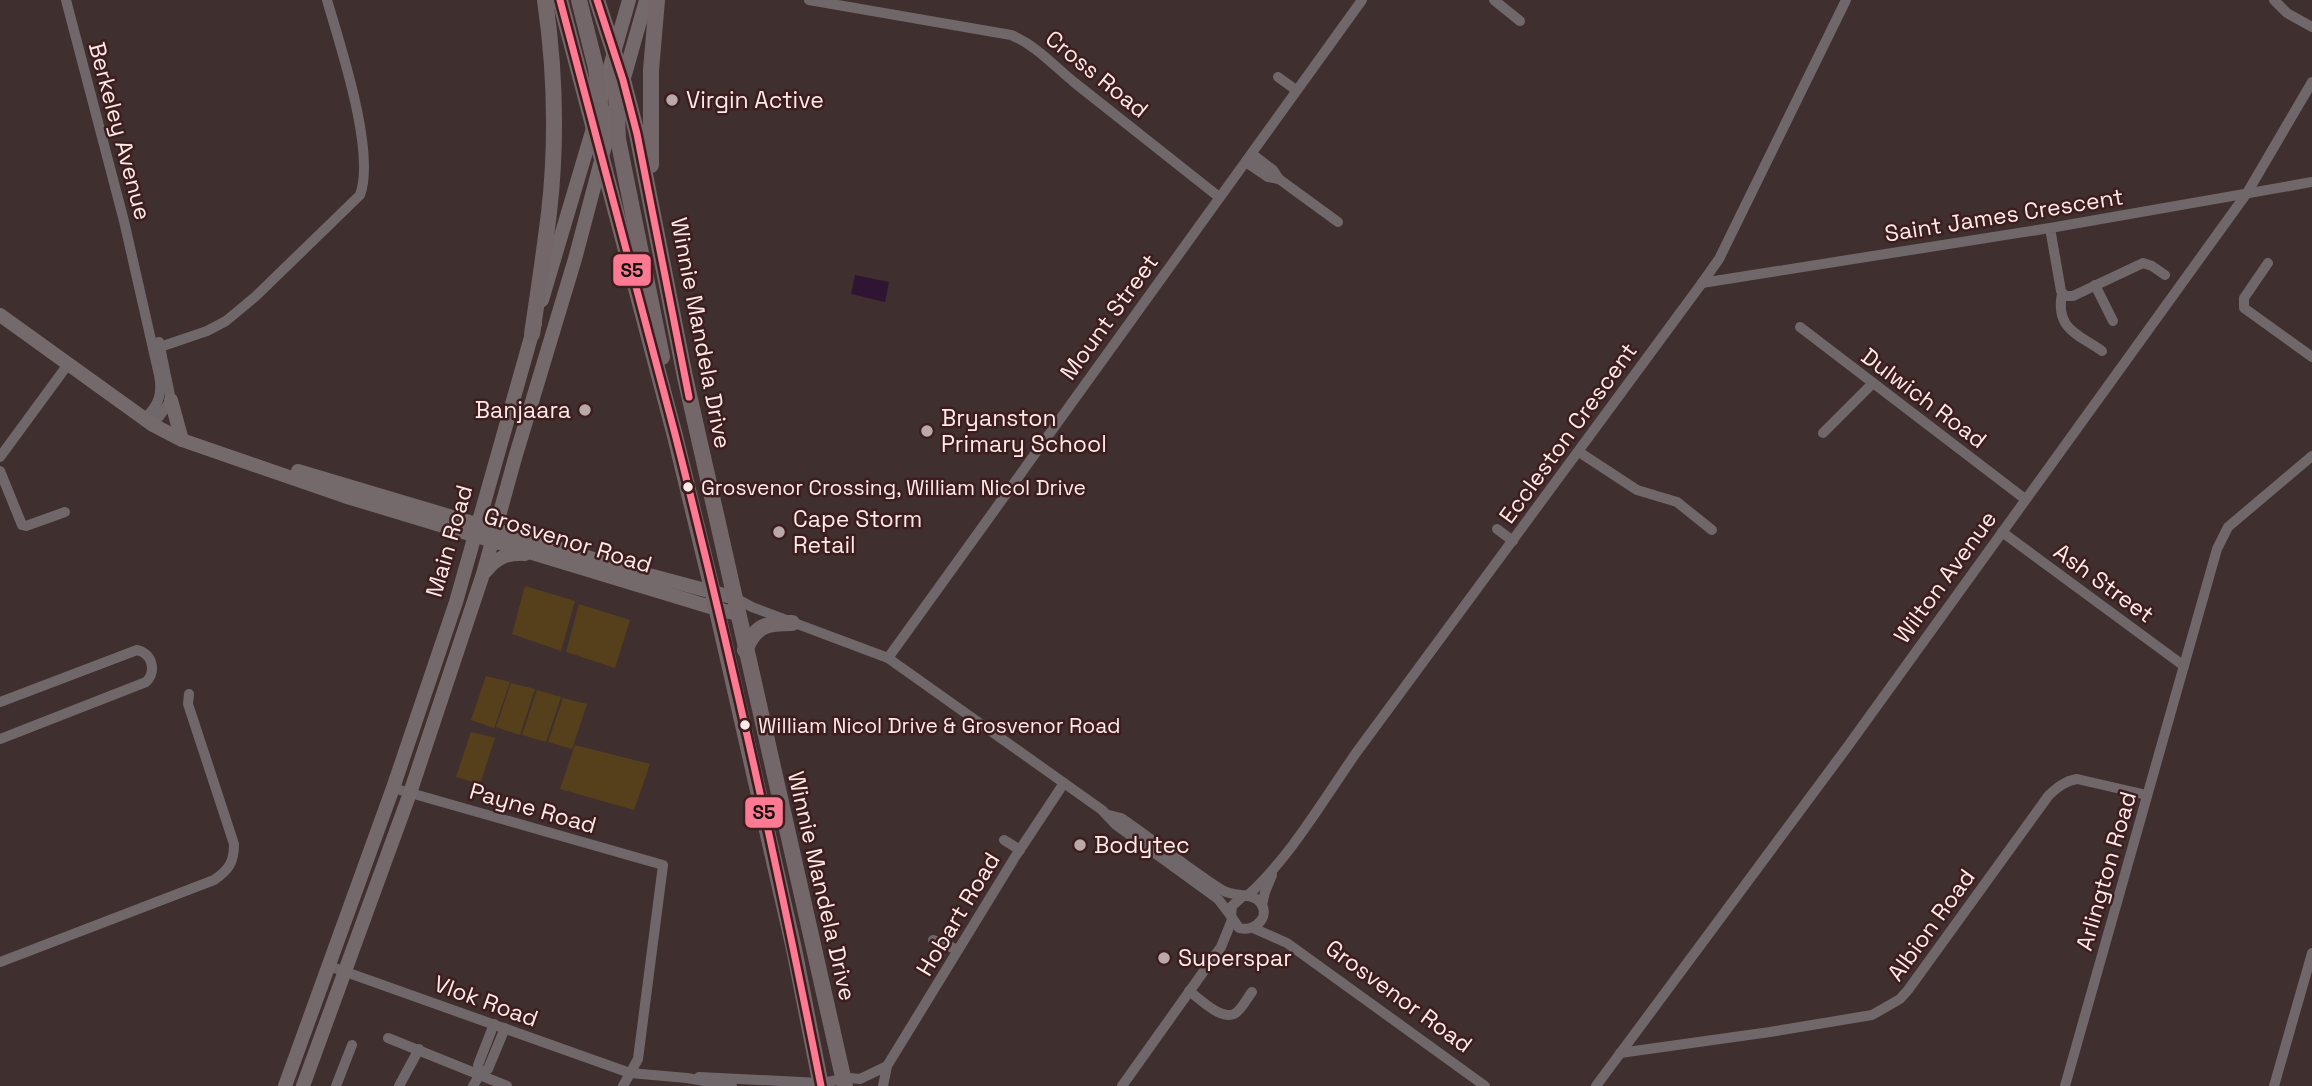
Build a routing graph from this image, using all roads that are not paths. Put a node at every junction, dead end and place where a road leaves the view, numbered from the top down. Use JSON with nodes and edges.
{"nodes":[{"id":1,"x":66,"y":0,"type":"edge"},
{"id":2,"x":327,"y":0,"type":"edge"},
{"id":3,"x":545,"y":0,"type":"edge"},
{"id":4,"x":560,"y":0,"type":"edge"},
{"id":5,"x":579,"y":0,"type":"edge"},
{"id":6,"x":597,"y":0,"type":"edge"},
{"id":7,"x":629,"y":0,"type":"edge"},
{"id":8,"x":646,"y":0,"type":"edge"},
{"id":9,"x":657,"y":0,"type":"edge"},
{"id":10,"x":809,"y":0,"type":"edge"},
{"id":11,"x":1494,"y":0,"type":"edge"},
{"id":12,"x":1846,"y":0,"type":"edge"},
{"id":13,"x":2274,"y":0,"type":"edge"},
{"id":14,"x":1358,"y":1,"type":"edge"},
{"id":15,"x":1520,"y":20,"type":"dead end"},
{"id":16,"x":2312,"y":27,"type":"edge"},
{"id":17,"x":615,"y":52,"type":"junction"},
{"id":18,"x":1278,"y":77,"type":"dead end"},
{"id":19,"x":623,"y":80,"type":"junction"},
{"id":20,"x":2312,"y":82,"type":"edge"},
{"id":21,"x":1296,"y":90,"type":"junction"},
{"id":22,"x":607,"y":105,"type":"junction"},
{"id":23,"x":592,"y":130,"type":"junction"},
{"id":24,"x":600,"y":158,"type":"junction"},
{"id":25,"x":1249,"y":158,"type":"junction"},
{"id":26,"x":2312,"y":182,"type":"edge"},
{"id":27,"x":2247,"y":194,"type":"junction"},
{"id":28,"x":1219,"y":197,"type":"junction"},
{"id":29,"x":653,"y":208,"type":"junction"},
{"id":30,"x":1338,"y":222,"type":"dead end"},
{"id":31,"x":2050,"y":228,"type":"junction"},
{"id":32,"x":2268,"y":263,"type":"dead end"},
{"id":33,"x":2165,"y":275,"type":"dead end"},
{"id":34,"x":1702,"y":283,"type":"junction"},
{"id":35,"x":2095,"y":285,"type":"junction"},
{"id":36,"x":2063,"y":294,"type":"junction"},
{"id":37,"x":0,"y":316,"type":"edge"},
{"id":38,"x":2113,"y":321,"type":"dead end"},
{"id":39,"x":1800,"y":327,"type":"dead end"},
{"id":40,"x":532,"y":334,"type":"junction"},
{"id":41,"x":158,"y":348,"type":"junction"},
{"id":42,"x":2102,"y":351,"type":"dead end"},
{"id":43,"x":2312,"y":356,"type":"edge"},
{"id":44,"x":69,"y":363,"type":"junction"},
{"id":45,"x":1873,"y":383,"type":"junction"},
{"id":46,"x":171,"y":400,"type":"junction"},
{"id":47,"x":149,"y":422,"type":"junction"},
{"id":48,"x":1823,"y":433,"type":"dead end"},
{"id":49,"x":675,"y":436,"type":"junction"},
{"id":50,"x":182,"y":440,"type":"junction"},
{"id":51,"x":1579,"y":452,"type":"junction"},
{"id":52,"x":2312,"y":456,"type":"edge"},
{"id":53,"x":0,"y":457,"type":"edge"},
{"id":54,"x":0,"y":471,"type":"edge"},
{"id":55,"x":2025,"y":499,"type":"junction"},
{"id":56,"x":65,"y":512,"type":"dead end"},
{"id":57,"x":1497,"y":528,"type":"dead end"},
{"id":58,"x":476,"y":530,"type":"junction"},
{"id":59,"x":1712,"y":530,"type":"dead end"},
{"id":60,"x":2002,"y":532,"type":"junction"},
{"id":61,"x":494,"y":535,"type":"junction"},
{"id":62,"x":1513,"y":541,"type":"junction"},
{"id":63,"x":541,"y":555,"type":"junction"},
{"id":64,"x":483,"y":575,"type":"junction"},
{"id":65,"x":715,"y":601,"type":"junction"},
{"id":66,"x":741,"y":606,"type":"junction"},
{"id":67,"x":792,"y":623,"type":"junction"},
{"id":68,"x":745,"y":649,"type":"junction"},
{"id":69,"x":888,"y":658,"type":"junction"},
{"id":70,"x":2184,"y":666,"type":"junction"},
{"id":71,"x":189,"y":694,"type":"dead end"},
{"id":72,"x":0,"y":702,"type":"edge"},
{"id":73,"x":0,"y":739,"type":"edge"},
{"id":74,"x":1064,"y":783,"type":"junction"},
{"id":75,"x":393,"y":788,"type":"junction"},
{"id":76,"x":410,"y":793,"type":"junction"},
{"id":77,"x":2147,"y":795,"type":"junction"},
{"id":78,"x":1109,"y":815,"type":"junction"},
{"id":79,"x":1004,"y":840,"type":"dead end"},
{"id":80,"x":1020,"y":850,"type":"junction"},
{"id":81,"x":1278,"y":862,"type":"junction"},
{"id":82,"x":1245,"y":896,"type":"junction"},
{"id":83,"x":1263,"y":907,"type":"junction"},
{"id":84,"x":1231,"y":918,"type":"junction"},
{"id":85,"x":1249,"y":929,"type":"junction"},
{"id":86,"x":933,"y":940,"type":"dead end"},
{"id":87,"x":1287,"y":943,"type":"junction"},
{"id":88,"x":1221,"y":947,"type":"junction"},
{"id":89,"x":958,"y":950,"type":"junction"},
{"id":90,"x":2312,"y":953,"type":"edge"},
{"id":91,"x":0,"y":962,"type":"edge"},
{"id":92,"x":329,"y":966,"type":"junction"},
{"id":93,"x":345,"y":971,"type":"junction"},
{"id":94,"x":1189,"y":991,"type":"junction"},
{"id":95,"x":1252,"y":992,"type":"dead end"},
{"id":96,"x":494,"y":1024,"type":"junction"},
{"id":97,"x":505,"y":1028,"type":"junction"},
{"id":98,"x":388,"y":1038,"type":"dead end"},
{"id":99,"x":352,"y":1045,"type":"dead end"},
{"id":100,"x":419,"y":1049,"type":"junction"},
{"id":101,"x":1620,"y":1053,"type":"junction"},
{"id":102,"x":887,"y":1066,"type":"junction"},
{"id":103,"x":630,"y":1073,"type":"junction"},
{"id":104,"x":480,"y":1074,"type":"junction"},
{"id":105,"x":687,"y":1078,"type":"junction"},
{"id":106,"x":851,"y":1083,"type":"edge"},
{"id":107,"x":821,"y":1085,"type":"edge"},
{"id":108,"x":285,"y":1086,"type":"edge"},
{"id":109,"x":303,"y":1086,"type":"edge"},
{"id":110,"x":336,"y":1086,"type":"edge"},
{"id":111,"x":399,"y":1086,"type":"edge"},
{"id":112,"x":473,"y":1086,"type":"edge"},
{"id":113,"x":507,"y":1086,"type":"edge"},
{"id":114,"x":624,"y":1086,"type":"edge"},
{"id":115,"x":732,"y":1086,"type":"edge"},
{"id":116,"x":883,"y":1086,"type":"edge"},
{"id":117,"x":1122,"y":1086,"type":"edge"},
{"id":118,"x":1485,"y":1086,"type":"edge"},
{"id":119,"x":1596,"y":1086,"type":"edge"},
{"id":120,"x":2065,"y":1086,"type":"edge"},
{"id":121,"x":2274,"y":1086,"type":"edge"}],
"edges":[{"from":1,"to":41,"type":"street","name":"Berkeley Avenue"},
{"from":2,"to":41,"type":"street"},
{"from":3,"to":40,"type":"main road"},
{"from":4,"to":23,"type":"main road","name":"Winnie Mandela Drive"},
{"from":5,"to":22,"type":"main road"},
{"from":6,"to":17,"type":"main road","name":"Winnie Mandela Drive"},
{"from":7,"to":17,"type":"main road"},
{"from":8,"to":19,"type":"main road","name":"Main Road"},
{"from":9,"to":29,"type":"main road"},
{"from":10,"to":28,"type":"street","name":"Cross Road"},
{"from":11,"to":15,"type":"street"},
{"from":12,"to":34,"type":"street","name":"Eccleston Crescent"},
{"from":13,"to":16,"type":"street"},
{"from":14,"to":21,"type":"street","name":"Mount Street"},
{"from":17,"to":19,"type":"main road","name":"Winnie Mandela Drive"},
{"from":17,"to":22,"type":"main road"},
{"from":18,"to":21,"type":"street"},
{"from":19,"to":22,"type":"main road","name":"Main Road"},
{"from":19,"to":29,"type":"main road","name":"Winnie Mandela Drive"},
{"from":20,"to":27,"type":"street","name":"Wilton Avenue"},
{"from":21,"to":25,"type":"street","name":"Mount Street"},
{"from":22,"to":23,"type":"main road","name":"Main Road"},
{"from":22,"to":24,"type":"main road"},
{"from":22,"to":49,"type":"main road"},
{"from":23,"to":24,"type":"main road","name":"Winnie Mandela Drive"},
{"from":23,"to":40,"type":"main road","name":"Main Road"},
{"from":24,"to":49,"type":"main road","name":"Winnie Mandela Drive"},
{"from":24,"to":61,"type":"main road","name":"Main Road"},
{"from":25,"to":28,"type":"street","name":"Mount Street"},
{"from":25,"to":30,"type":"street"},
{"from":26,"to":27,"type":"street","name":"Saint James Crescent"},
{"from":27,"to":31,"type":"street","name":"Saint James Crescent"},
{"from":27,"to":55,"type":"street","name":"Wilton Avenue"},
{"from":28,"to":69,"type":"street","name":"Mount Street"},
{"from":29,"to":66,"type":"main road","name":"Winnie Mandela Drive"},
{"from":31,"to":34,"type":"street","name":"Saint James Crescent"},
{"from":31,"to":36,"type":"street"},
{"from":32,"to":43,"type":"street"},
{"from":33,"to":35,"type":"street"},
{"from":34,"to":51,"type":"street","name":"Eccleston Crescent"},
{"from":35,"to":36,"type":"street"},
{"from":35,"to":38,"type":"street"},
{"from":36,"to":42,"type":"street"},
{"from":37,"to":44,"type":"main road","name":"Grosvenor Road"},
{"from":39,"to":45,"type":"street","name":"Dulwich Road"},
{"from":40,"to":58,"type":"main road","name":"Main Road"},
{"from":41,"to":46,"type":"street","name":"Berkeley Avenue"},
{"from":41,"to":47,"type":"street","name":"Berkeley Avenue"},
{"from":44,"to":47,"type":"main road","name":"Grosvenor Road"},
{"from":44,"to":53,"type":"street"},
{"from":45,"to":48,"type":"street"},
{"from":45,"to":55,"type":"street","name":"Dulwich Road"},
{"from":46,"to":47,"type":"street"},
{"from":46,"to":50,"type":"main road"},
{"from":47,"to":50,"type":"main road","name":"Grosvenor Road"},
{"from":49,"to":65,"type":"main road","name":"Winnie Mandela Drive"},
{"from":50,"to":58,"type":"main road","name":"Grosvenor Road"},
{"from":51,"to":59,"type":"street"},
{"from":51,"to":62,"type":"street","name":"Eccleston Crescent"},
{"from":52,"to":70,"type":"street","name":"Arlington Road"},
{"from":54,"to":56,"type":"street"},
{"from":55,"to":60,"type":"street","name":"Wilton Avenue"},
{"from":57,"to":62,"type":"street"},
{"from":58,"to":61,"type":"main road","name":"Grosvenor Road"},
{"from":58,"to":75,"type":"main road","name":"Main Road"},
{"from":60,"to":70,"type":"street","name":"Ash Street"},
{"from":60,"to":101,"type":"street","name":"Wilton Avenue"},
{"from":61,"to":63,"type":"main road","name":"Grosvenor Road"},
{"from":61,"to":64,"type":"main road","name":"Main Road"},
{"from":61,"to":65,"type":"main road","name":"Grosvenor Road"},
{"from":62,"to":81,"type":"street","name":"Eccleston Crescent"},
{"from":63,"to":64,"type":"main road"},
{"from":63,"to":65,"type":"main road","name":"Grosvenor Road"},
{"from":64,"to":76,"type":"main road","name":"Main Road"},
{"from":65,"to":66,"type":"main road","name":"Grosvenor Road"},
{"from":65,"to":107,"type":"main road","name":"Winnie Mandela Drive"},
{"from":66,"to":67,"type":"street","name":"Grosvenor Road"},
{"from":66,"to":68,"type":"main road","name":"Winnie Mandela Drive"},
{"from":67,"to":68,"type":"main road"},
{"from":67,"to":69,"type":"street","name":"Grosvenor Road"},
{"from":68,"to":106,"type":"main road","name":"Winnie Mandela Drive"},
{"from":69,"to":74,"type":"street","name":"Grosvenor Road"},
{"from":70,"to":77,"type":"street","name":"Arlington Road"},
{"from":71,"to":91,"type":"street"},
{"from":72,"to":73,"type":"street"},
{"from":74,"to":78,"type":"street","name":"Grosvenor Road"},
{"from":74,"to":80,"type":"street","name":"Hobart Road"},
{"from":75,"to":76,"type":"street","name":"Payne Road"},
{"from":75,"to":92,"type":"main road","name":"Main Road"},
{"from":76,"to":93,"type":"main road","name":"Main Road"},
{"from":76,"to":103,"type":"street","name":"Payne Road"},
{"from":77,"to":101,"type":"street","name":"Albion Road"},
{"from":77,"to":120,"type":"street","name":"Arlington Road"},
{"from":78,"to":82,"type":"street","name":"Grosvenor Road"},
{"from":78,"to":84,"type":"street","name":"Grosvenor Road"},
{"from":79,"to":80,"type":"street"},
{"from":80,"to":89,"type":"street","name":"Hobart Road"},
{"from":81,"to":82,"type":"street","name":"Eccleston Crescent"},
{"from":81,"to":83,"type":"street","name":"Eccleston Crescent"},
{"from":82,"to":83,"type":"street"},
{"from":82,"to":84,"type":"street"},
{"from":83,"to":85,"type":"street"},
{"from":83,"to":87,"type":"street","name":"Grosvenor Road"},
{"from":84,"to":85,"type":"street"},
{"from":84,"to":88,"type":"street"},
{"from":85,"to":87,"type":"street","name":"Grosvenor Road"},
{"from":85,"to":88,"type":"street"},
{"from":86,"to":89,"type":"street"},
{"from":87,"to":118,"type":"street","name":"Grosvenor Road"},
{"from":88,"to":94,"type":"street"},
{"from":89,"to":102,"type":"street","name":"Hobart Road"},
{"from":90,"to":121,"type":"street"},
{"from":92,"to":93,"type":"street","name":"Vlok Road"},
{"from":92,"to":108,"type":"main road","name":"Main Road"},
{"from":93,"to":96,"type":"street","name":"Vlok Road"},
{"from":93,"to":109,"type":"main road","name":"Main Road"},
{"from":94,"to":95,"type":"street"},
{"from":94,"to":117,"type":"street"},
{"from":96,"to":97,"type":"street","name":"Vlok Road"},
{"from":96,"to":104,"type":"street"},
{"from":97,"to":103,"type":"street","name":"Vlok Road"},
{"from":97,"to":104,"type":"street"},
{"from":98,"to":100,"type":"street"},
{"from":99,"to":110,"type":"street"},
{"from":100,"to":104,"type":"street"},
{"from":100,"to":111,"type":"street"},
{"from":101,"to":119,"type":"street","name":"Wilton Avenue"},
{"from":102,"to":106,"type":"street"},
{"from":102,"to":116,"type":"street","name":"Hobart Road"},
{"from":103,"to":105,"type":"street","name":"Vlok Road"},
{"from":103,"to":114,"type":"street"},
{"from":104,"to":112,"type":"street"},
{"from":104,"to":113,"type":"street"},
{"from":105,"to":107,"type":"street"},
{"from":105,"to":115,"type":"street"},
{"from":106,"to":107,"type":"street"}]}
